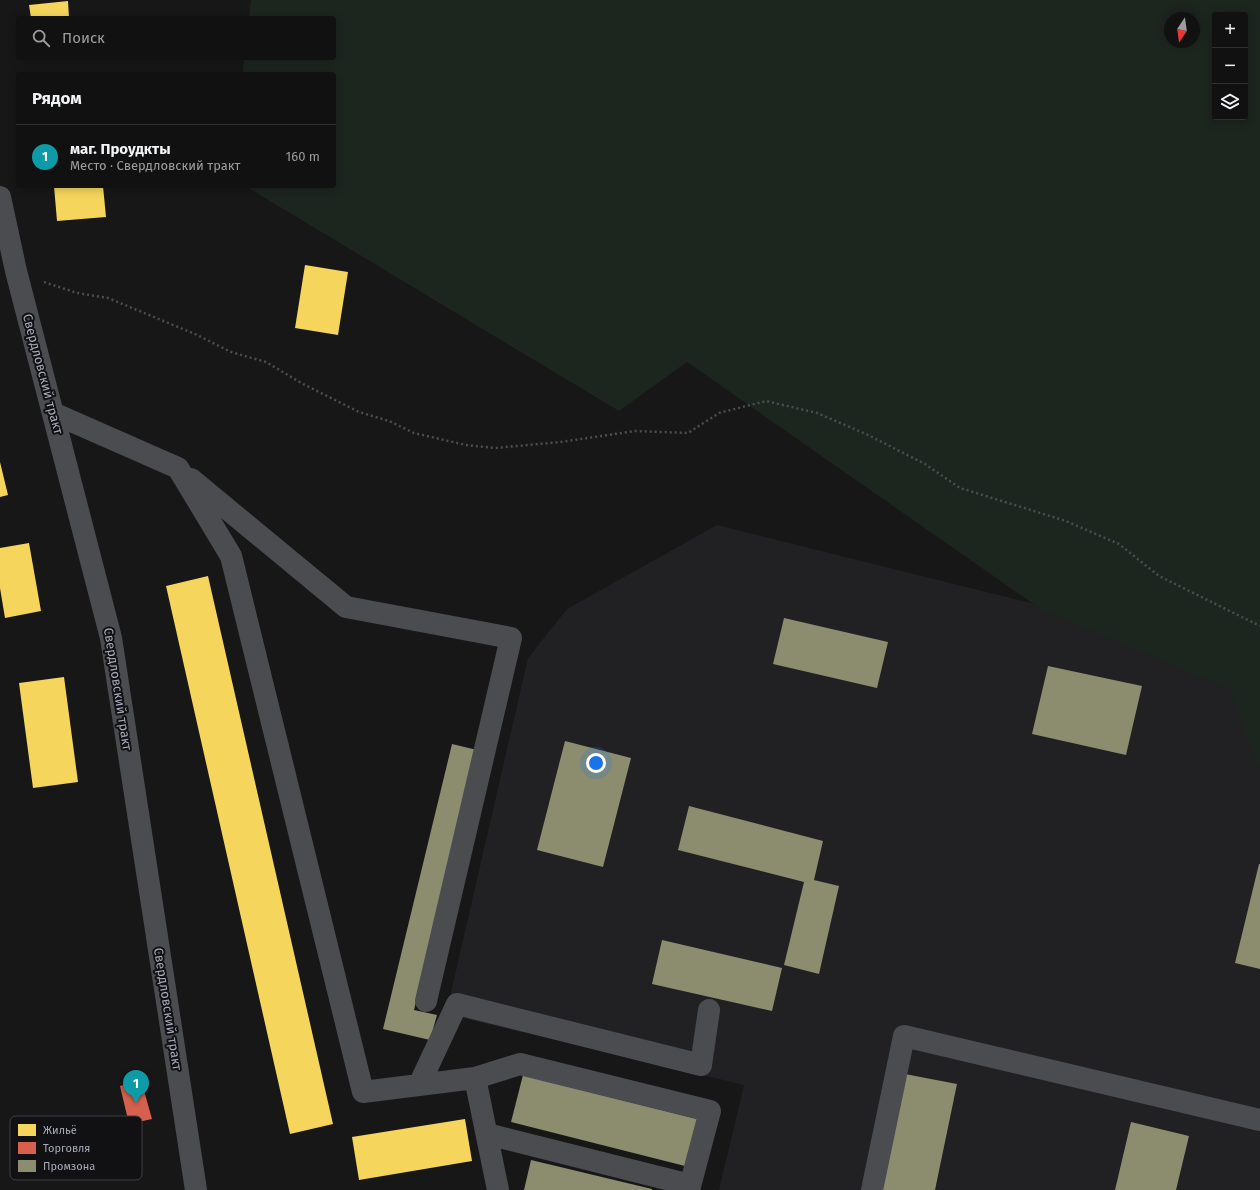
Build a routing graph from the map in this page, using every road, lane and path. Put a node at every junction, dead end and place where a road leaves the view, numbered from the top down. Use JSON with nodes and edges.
{"nodes":[{"id":1,"x":0,"y":197,"type":"edge"},
{"id":2,"x":8,"y":269,"type":"edge"},
{"id":3,"x":53,"y":413,"type":"junction"},
{"id":4,"x":178,"y":468,"type":"junction"},
{"id":5,"x":1260,"y":626,"type":"edge"},
{"id":6,"x":426,"y":1001,"type":"dead end"},
{"id":7,"x":709,"y":1010,"type":"dead end"},
{"id":8,"x":475,"y":1078,"type":"junction"},
{"id":9,"x":420,"y":1085,"type":"junction"},
{"id":10,"x":1260,"y":1120,"type":"edge"},
{"id":11,"x":487,"y":1134,"type":"junction"},
{"id":12,"x":690,"y":1187,"type":"edge"},
{"id":13,"x":196,"y":1190,"type":"edge"},
{"id":14,"x":498,"y":1190,"type":"edge"},
{"id":15,"x":872,"y":1190,"type":"edge"}],
"edges":[{"from":1,"to":2,"type":"street","name":"Свердловский тракт"},
{"from":2,"to":3,"type":"street","name":"Свердловский тракт"},
{"from":2,"to":5,"type":"path"},
{"from":3,"to":4,"type":"street"},
{"from":3,"to":13,"type":"street","name":"Свердловский тракт"},
{"from":4,"to":6,"type":"street"},
{"from":4,"to":9,"type":"street"},
{"from":7,"to":9,"type":"street"},
{"from":8,"to":9,"type":"street"},
{"from":8,"to":11,"type":"street"},
{"from":8,"to":12,"type":"street"},
{"from":10,"to":15,"type":"street"},
{"from":11,"to":12,"type":"street"},
{"from":11,"to":14,"type":"street"}]}
